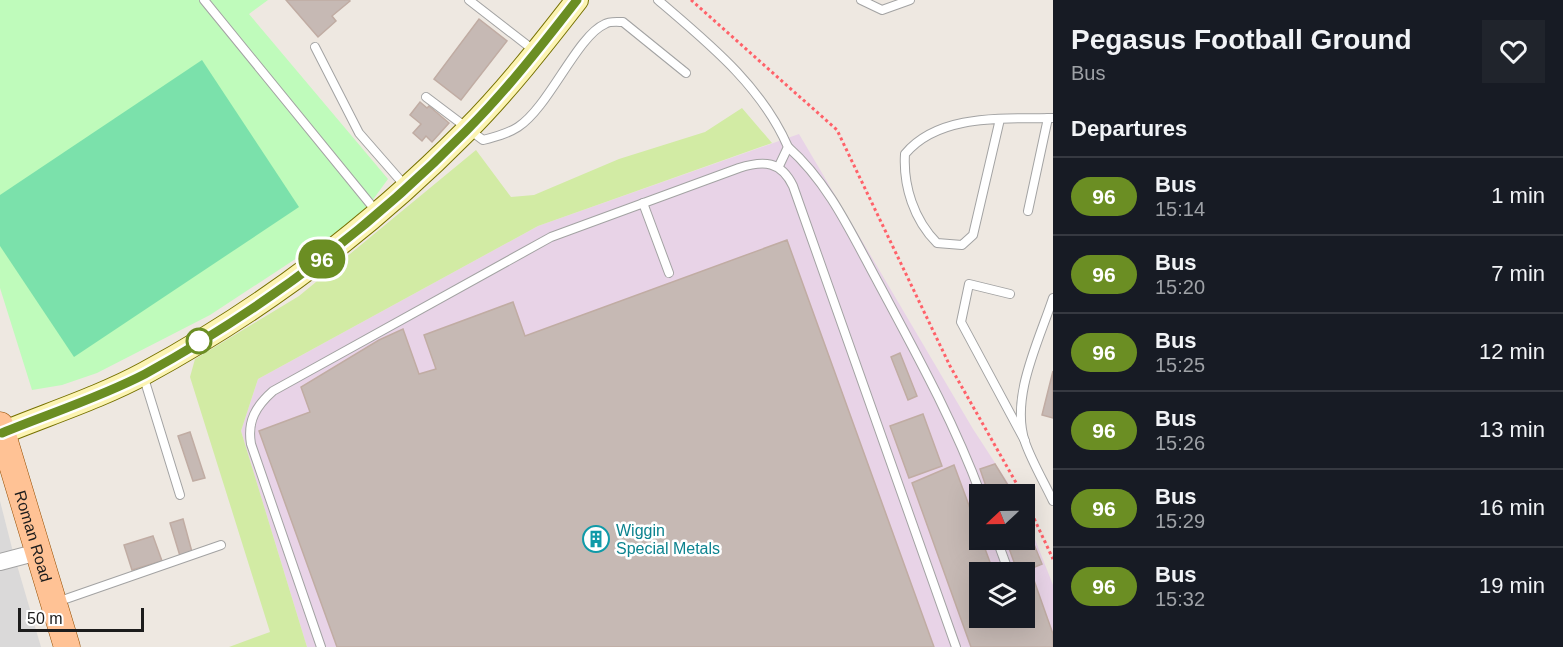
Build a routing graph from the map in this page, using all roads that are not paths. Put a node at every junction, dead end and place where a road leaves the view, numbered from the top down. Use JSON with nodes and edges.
{"nodes":[{"id":1,"x":204,"y":0,"type":"edge"},
{"id":2,"x":469,"y":0,"type":"edge"},
{"id":3,"x":577,"y":0,"type":"edge"},
{"id":4,"x":658,"y":0,"type":"edge"},
{"id":5,"x":861,"y":0,"type":"edge"},
{"id":6,"x":909,"y":0,"type":"edge"},
{"id":7,"x":315,"y":47,"type":"dead end"},
{"id":8,"x":536,"y":52,"type":"junction"},
{"id":9,"x":686,"y":73,"type":"dead end"},
{"id":10,"x":426,"y":97,"type":"dead end"},
{"id":11,"x":1051,"y":118,"type":"edge"},
{"id":12,"x":1000,"y":119,"type":"junction"},
{"id":13,"x":467,"y":130,"type":"junction"},
{"id":14,"x":788,"y":147,"type":"junction"},
{"id":15,"x":779,"y":166,"type":"junction"},
{"id":16,"x":407,"y":188,"type":"junction"},
{"id":17,"x":643,"y":202,"type":"junction"},
{"id":18,"x":1029,"y":211,"type":"dead end"},
{"id":19,"x":378,"y":214,"type":"junction"},
{"id":20,"x":669,"y":273,"type":"dead end"},
{"id":21,"x":1010,"y":294,"type":"dead end"},
{"id":22,"x":1053,"y":298,"type":"edge"},
{"id":23,"x":143,"y":375,"type":"junction"},
{"id":24,"x":1,"y":429,"type":"edge"},
{"id":25,"x":1025,"y":441,"type":"junction"},
{"id":26,"x":976,"y":484,"type":"edge"},
{"id":27,"x":180,"y":495,"type":"dead end"},
{"id":28,"x":1053,"y":501,"type":"edge"},
{"id":29,"x":221,"y":545,"type":"dead end"},
{"id":30,"x":38,"y":552,"type":"junction"},
{"id":31,"x":0,"y":562,"type":"edge"},
{"id":32,"x":54,"y":604,"type":"junction"},
{"id":33,"x":67,"y":647,"type":"edge"},
{"id":34,"x":321,"y":647,"type":"edge"},
{"id":35,"x":956,"y":647,"type":"edge"}],
"edges":[{"from":1,"to":19,"type":"lane"},
{"from":2,"to":8,"type":"lane"},
{"from":3,"to":8,"type":"street"},
{"from":4,"to":14,"type":"lane"},
{"from":5,"to":6,"type":"lane"},
{"from":7,"to":16,"type":"lane"},
{"from":8,"to":13,"type":"street"},
{"from":9,"to":13,"type":"lane"},
{"from":10,"to":13,"type":"lane"},
{"from":11,"to":12,"type":"lane"},
{"from":11,"to":18,"type":"lane"},
{"from":12,"to":12,"type":"lane"},
{"from":13,"to":16,"type":"street"},
{"from":14,"to":15,"type":"lane"},
{"from":14,"to":26,"type":"lane"},
{"from":15,"to":17,"type":"lane"},
{"from":15,"to":35,"type":"lane"},
{"from":16,"to":19,"type":"street"},
{"from":17,"to":20,"type":"lane"},
{"from":17,"to":34,"type":"lane"},
{"from":19,"to":23,"type":"street"},
{"from":21,"to":25,"type":"lane"},
{"from":22,"to":25,"type":"lane"},
{"from":23,"to":24,"type":"street"},
{"from":23,"to":27,"type":"lane"},
{"from":24,"to":30,"type":"main road","name":"Roman Road"},
{"from":25,"to":28,"type":"lane"},
{"from":29,"to":32,"type":"lane"},
{"from":30,"to":31,"type":"street"},
{"from":30,"to":32,"type":"main road","name":"Roman Road"},
{"from":32,"to":33,"type":"main road","name":"Roman Road"}]}
